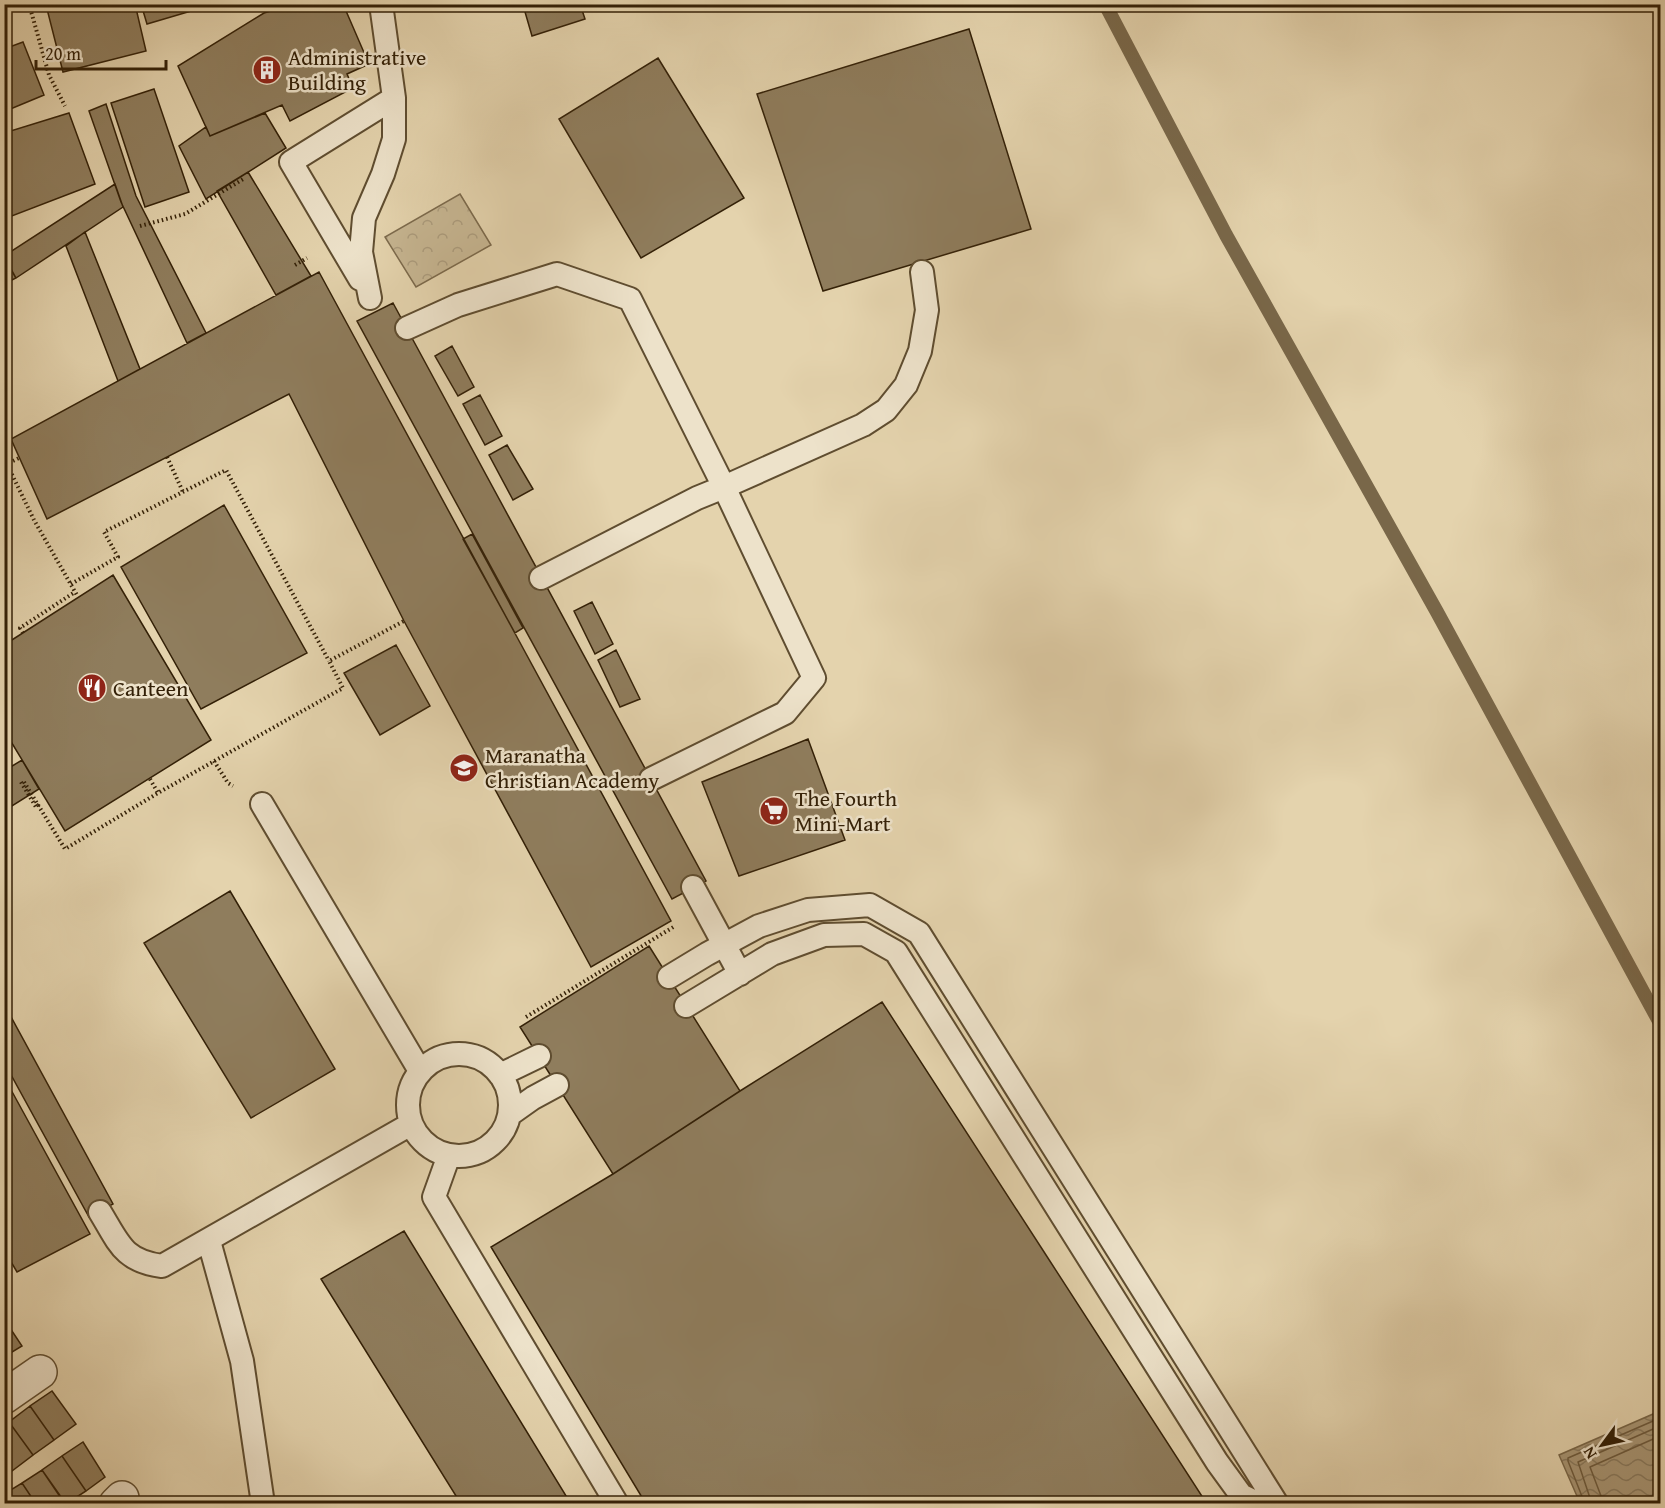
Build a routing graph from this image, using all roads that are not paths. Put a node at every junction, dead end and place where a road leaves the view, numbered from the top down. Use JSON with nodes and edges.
{"nodes":[{"id":1,"x":381,"y":4,"type":"edge"},
{"id":2,"x":394,"y":98,"type":"junction"},
{"id":3,"x":922,"y":272,"type":"dead end"},
{"id":4,"x":407,"y":328,"type":"dead end"},
{"id":5,"x":724,"y":487,"type":"junction"},
{"id":6,"x":542,"y":578,"type":"dead end"},
{"id":7,"x":651,"y":779,"type":"dead end"},
{"id":8,"x":262,"y":804,"type":"dead end"},
{"id":9,"x":693,"y":887,"type":"dead end"},
{"id":10,"x":724,"y":944,"type":"junction"},
{"id":11,"x":740,"y":974,"type":"junction"},
{"id":12,"x":669,"y":977,"type":"dead end"},
{"id":13,"x":686,"y":1006,"type":"dead end"},
{"id":14,"x":539,"y":1056,"type":"dead end"},
{"id":15,"x":420,"y":1071,"type":"junction"},
{"id":16,"x":500,"y":1075,"type":"junction"},
{"id":17,"x":557,"y":1085,"type":"dead end"},
{"id":18,"x":509,"y":1115,"type":"junction"},
{"id":19,"x":411,"y":1124,"type":"junction"},
{"id":20,"x":449,"y":1155,"type":"junction"},
{"id":21,"x":100,"y":1212,"type":"dead end"},
{"id":22,"x":209,"y":1240,"type":"junction"},
{"id":23,"x":40,"y":1372,"type":"dead end"},
{"id":24,"x":4,"y":1397,"type":"edge"},
{"id":25,"x":262,"y":1503,"type":"edge"},
{"id":26,"x":617,"y":1503,"type":"edge"},
{"id":27,"x":1259,"y":1503,"type":"edge"},
{"id":28,"x":1277,"y":1503,"type":"edge"}],
"edges":[{"from":1,"to":2,"type":"lane"},
{"from":2,"to":2,"type":"lane"},
{"from":3,"to":5,"type":"lane"},
{"from":4,"to":5,"type":"lane"},
{"from":5,"to":6,"type":"lane"},
{"from":5,"to":7,"type":"lane"},
{"from":8,"to":15,"type":"lane"},
{"from":9,"to":10,"type":"lane"},
{"from":10,"to":11,"type":"lane"},
{"from":10,"to":12,"type":"lane"},
{"from":10,"to":28,"type":"lane"},
{"from":11,"to":13,"type":"lane"},
{"from":11,"to":27,"type":"lane"},
{"from":14,"to":16,"type":"lane"},
{"from":15,"to":16,"type":"lane"},
{"from":15,"to":19,"type":"lane"},
{"from":16,"to":18,"type":"lane"},
{"from":17,"to":18,"type":"lane"},
{"from":18,"to":20,"type":"lane"},
{"from":19,"to":20,"type":"lane"},
{"from":19,"to":22,"type":"lane"},
{"from":20,"to":26,"type":"lane"},
{"from":21,"to":22,"type":"lane"},
{"from":22,"to":25,"type":"lane"},
{"from":23,"to":24,"type":"street"}]}
